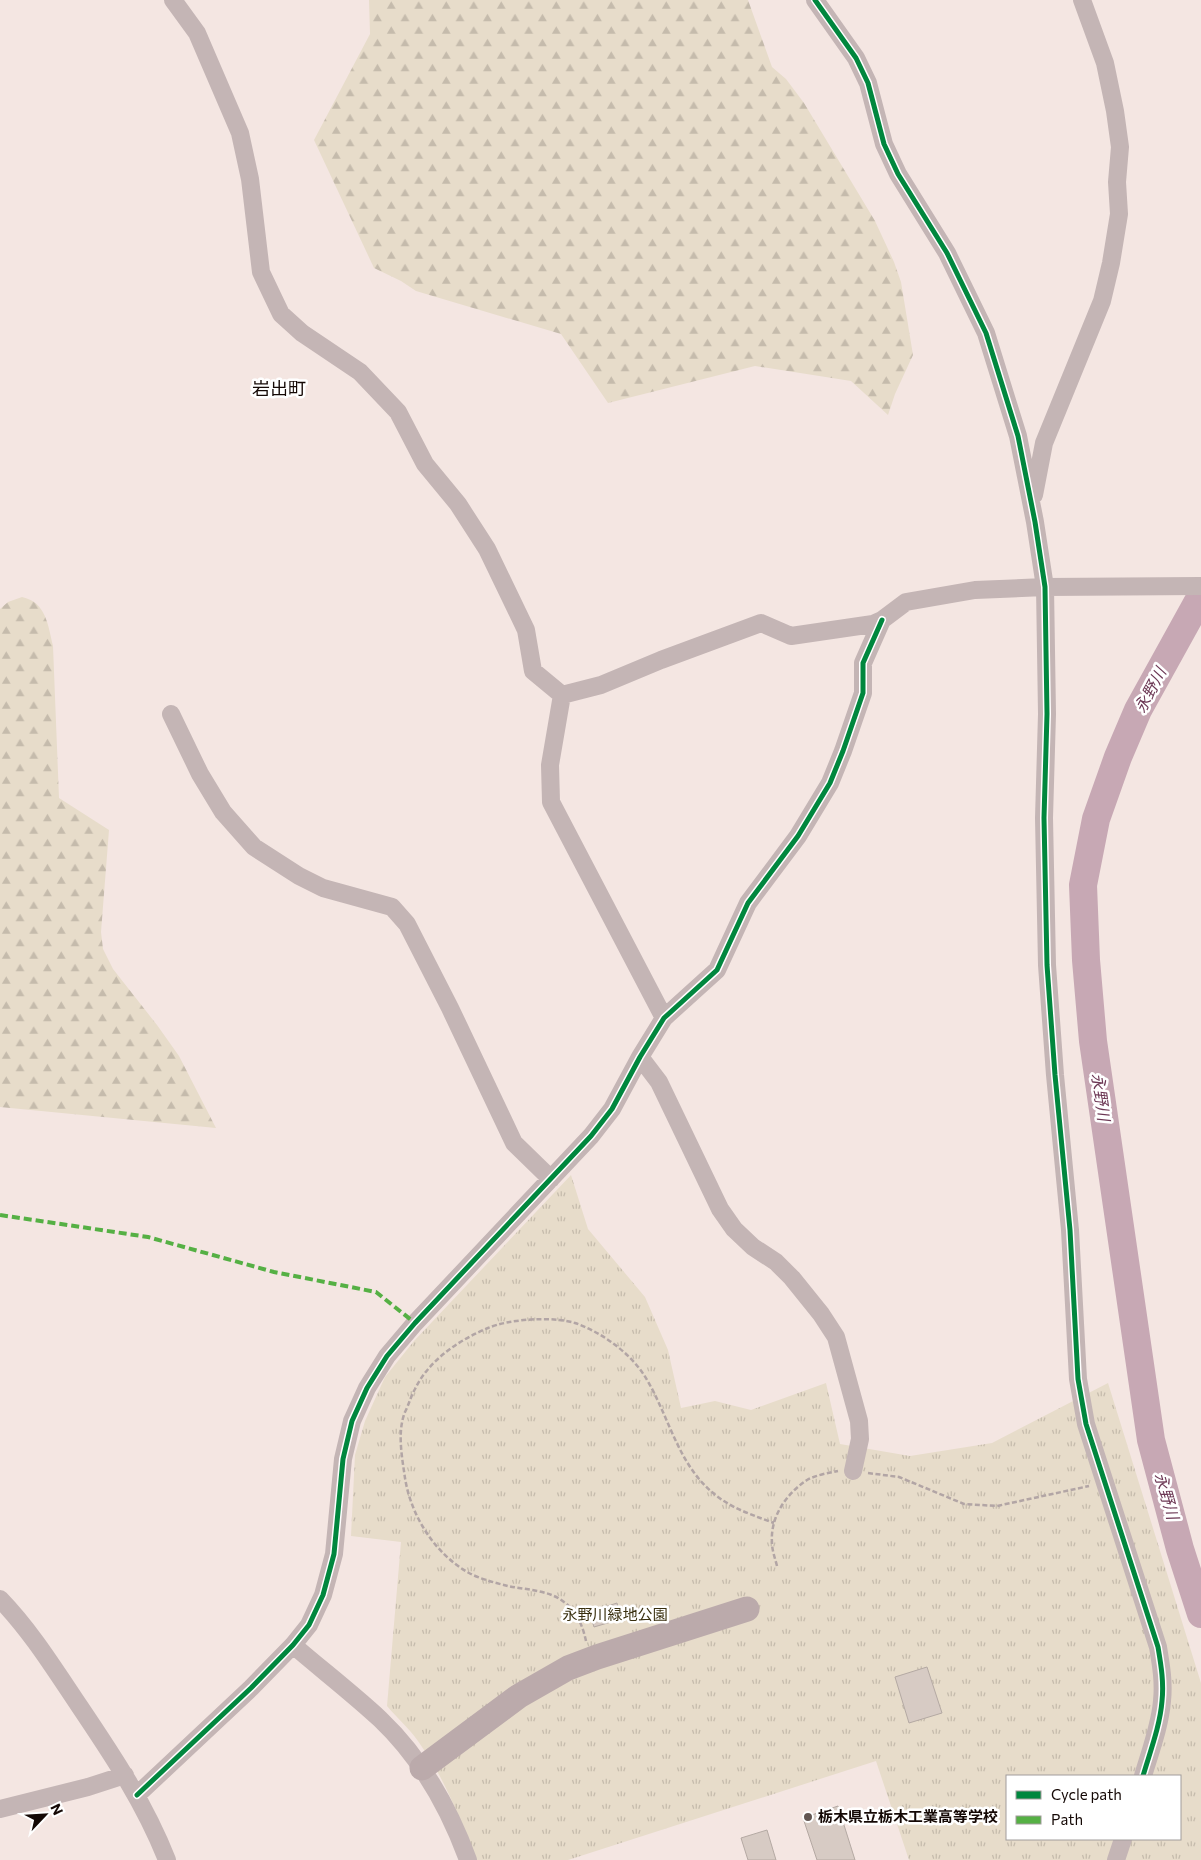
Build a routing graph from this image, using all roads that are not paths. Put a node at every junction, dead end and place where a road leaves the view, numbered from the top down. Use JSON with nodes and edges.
{"nodes":[{"id":1,"x":173,"y":0,"type":"edge"},
{"id":2,"x":815,"y":0,"type":"edge"},
{"id":3,"x":1082,"y":0,"type":"edge"},
{"id":4,"x":1032,"y":505,"type":"junction"},
{"id":5,"x":1045,"y":586,"type":"junction"},
{"id":6,"x":1201,"y":586,"type":"edge"},
{"id":7,"x":882,"y":620,"type":"junction"},
{"id":8,"x":562,"y":695,"type":"junction"},
{"id":9,"x":171,"y":714,"type":"dead end"},
{"id":10,"x":664,"y":1018,"type":"junction"},
{"id":11,"x":640,"y":1057,"type":"junction"},
{"id":12,"x":551,"y":1179,"type":"junction"},
{"id":13,"x":853,"y":1471,"type":"road end"},
{"id":14,"x":0,"y":1599,"type":"edge"},
{"id":15,"x":747,"y":1609,"type":"dead end"},
{"id":16,"x":293,"y":1645,"type":"junction"},
{"id":17,"x":422,"y":1768,"type":"junction"},
{"id":18,"x":125,"y":1775,"type":"junction"},
{"id":19,"x":1143,"y":1775,"type":"edge"},
{"id":20,"x":137,"y":1795,"type":"junction"},
{"id":21,"x":0,"y":1809,"type":"edge"},
{"id":22,"x":1123,"y":1840,"type":"edge"},
{"id":23,"x":167,"y":1860,"type":"edge"},
{"id":24,"x":468,"y":1860,"type":"edge"},
{"id":25,"x":1116,"y":1860,"type":"edge"}],
"edges":[{"from":1,"to":8,"type":"street"},
{"from":2,"to":4,"type":"street"},
{"from":3,"to":4,"type":"street"},
{"from":4,"to":5,"type":"street"},
{"from":5,"to":6,"type":"street"},
{"from":5,"to":7,"type":"street"},
{"from":5,"to":19,"type":"street"},
{"from":7,"to":8,"type":"street"},
{"from":7,"to":10,"type":"street"},
{"from":8,"to":10,"type":"street"},
{"from":9,"to":12,"type":"street"},
{"from":10,"to":11,"type":"street"},
{"from":11,"to":12,"type":"street"},
{"from":11,"to":13,"type":"street"},
{"from":12,"to":16,"type":"street"},
{"from":14,"to":18,"type":"street"},
{"from":15,"to":17,"type":"street"},
{"from":16,"to":17,"type":"street"},
{"from":16,"to":20,"type":"street"},
{"from":17,"to":24,"type":"street"},
{"from":18,"to":20,"type":"street"},
{"from":18,"to":21,"type":"street"},
{"from":20,"to":23,"type":"street"},
{"from":22,"to":25,"type":"street"}]}
